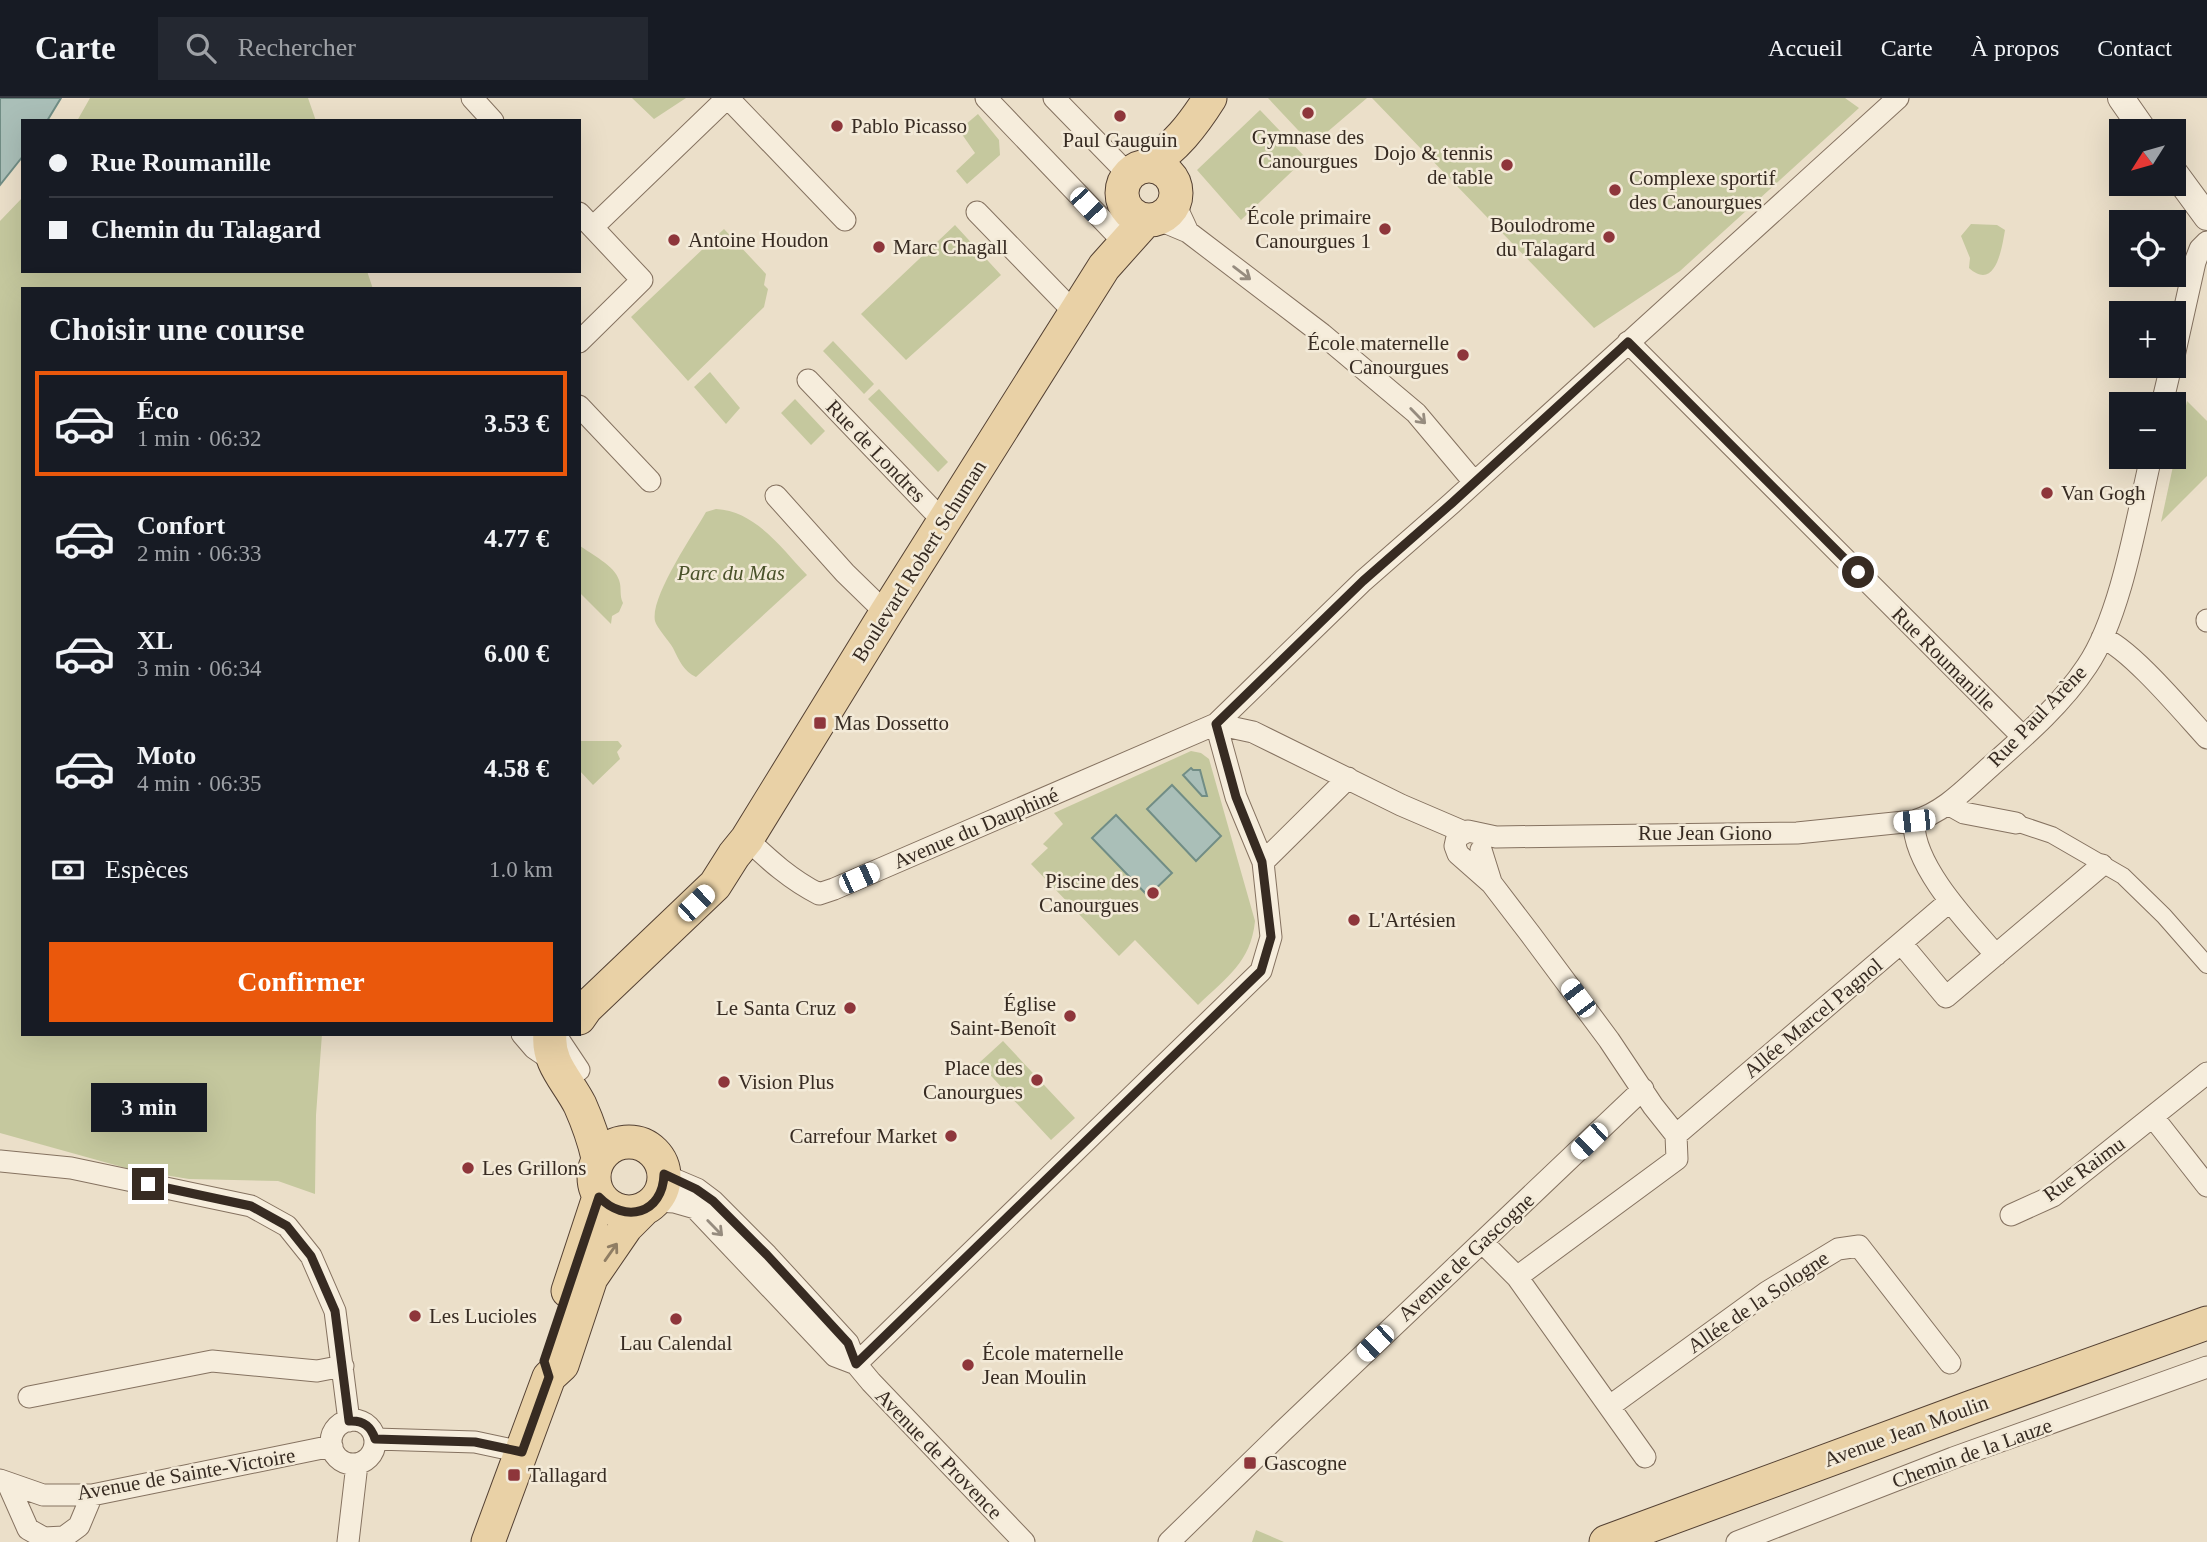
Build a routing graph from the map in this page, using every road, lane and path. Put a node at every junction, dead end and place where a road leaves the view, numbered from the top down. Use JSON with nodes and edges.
{"nodes":[{"id":1,"x":472,"y":98,"type":"edge"},
{"id":2,"x":727,"y":98,"type":"edge"},
{"id":3,"x":986,"y":98,"type":"edge"},
{"id":4,"x":1054,"y":98,"type":"edge"},
{"id":5,"x":1210,"y":98,"type":"edge"},
{"id":6,"x":1898,"y":98,"type":"edge"},
{"id":7,"x":2121,"y":98,"type":"edge"},
{"id":8,"x":492,"y":119,"type":"edge"},
{"id":9,"x":2136,"y":119,"type":"edge"},
{"id":10,"x":2186,"y":188,"type":"edge"},
{"id":11,"x":1151,"y":204,"type":"junction"},
{"id":12,"x":976,"y":212,"type":"dead end"},
{"id":13,"x":2207,"y":217,"type":"edge"},
{"id":14,"x":586,"y":220,"type":"edge"},
{"id":15,"x":845,"y":220,"type":"dead end"},
{"id":16,"x":2207,"y":242,"type":"edge"},
{"id":17,"x":2186,"y":302,"type":"edge"},
{"id":18,"x":1074,"y":313,"type":"junction"},
{"id":19,"x":581,"y":340,"type":"edge"},
{"id":20,"x":1628,"y":342,"type":"junction"},
{"id":21,"x":808,"y":380,"type":"dead end"},
{"id":22,"x":581,"y":408,"type":"edge"},
{"id":23,"x":2148,"y":469,"type":"edge"},
{"id":24,"x":650,"y":481,"type":"dead end"},
{"id":25,"x":1474,"y":482,"type":"junction"},
{"id":26,"x":776,"y":496,"type":"dead end"},
{"id":27,"x":944,"y":522,"type":"junction"},
{"id":28,"x":886,"y":613,"type":"junction"},
{"id":29,"x":2102,"y":638,"type":"junction"},
{"id":30,"x":1216,"y":724,"type":"junction"},
{"id":31,"x":2023,"y":737,"type":"junction"},
{"id":32,"x":2207,"y":738,"type":"edge"},
{"id":33,"x":1348,"y":778,"type":"junction"},
{"id":34,"x":1948,"y":804,"type":"junction"},
{"id":35,"x":1914,"y":821,"type":"junction"},
{"id":36,"x":2016,"y":824,"type":"joint"},
{"id":37,"x":1474,"y":843,"type":"junction"},
{"id":38,"x":741,"y":847,"type":"junction"},
{"id":39,"x":1262,"y":862,"type":"junction"},
{"id":40,"x":2102,"y":865,"type":"junction"},
{"id":41,"x":1950,"y":901,"type":"junction"},
{"id":42,"x":1901,"y":943,"type":"junction"},
{"id":43,"x":1996,"y":955,"type":"junction"},
{"id":44,"x":2207,"y":965,"type":"edge"},
{"id":45,"x":581,"y":990,"type":"edge"},
{"id":46,"x":581,"y":1015,"type":"edge"},
{"id":47,"x":524,"y":1036,"type":"edge"},
{"id":48,"x":574,"y":1036,"type":"edge"},
{"id":49,"x":559,"y":1050,"type":"edge"},
{"id":50,"x":2207,"y":1073,"type":"edge"},
{"id":51,"x":1643,"y":1089,"type":"junction"},
{"id":52,"x":2153,"y":1117,"type":"junction"},
{"id":53,"x":1676,"y":1135,"type":"junction"},
{"id":54,"x":628,"y":1142,"type":"junction"},
{"id":55,"x":598,"y":1158,"type":"junction"},
{"id":56,"x":0,"y":1161,"type":"edge"},
{"id":57,"x":2207,"y":1186,"type":"edge"},
{"id":58,"x":654,"y":1195,"type":"junction"},
{"id":59,"x":599,"y":1197,"type":"junction"},
{"id":60,"x":2011,"y":1215,"type":"dead end"},
{"id":61,"x":1482,"y":1242,"type":"junction"},
{"id":62,"x":1517,"y":1277,"type":"junction"},
{"id":63,"x":575,"y":1298,"type":"junction"},
{"id":64,"x":2207,"y":1324,"type":"edge"},
{"id":65,"x":1950,"y":1363,"type":"dead end"},
{"id":66,"x":856,"y":1364,"type":"junction"},
{"id":67,"x":343,"y":1366,"type":"junction"},
{"id":68,"x":2207,"y":1367,"type":"edge"},
{"id":69,"x":29,"y":1397,"type":"dead end"},
{"id":70,"x":1610,"y":1406,"type":"junction"},
{"id":71,"x":349,"y":1421,"type":"junction"},
{"id":72,"x":375,"y":1439,"type":"junction"},
{"id":73,"x":332,"y":1446,"type":"junction"},
{"id":74,"x":522,"y":1452,"type":"junction"},
{"id":75,"x":1645,"y":1457,"type":"dead end"},
{"id":76,"x":357,"y":1464,"type":"junction"},
{"id":77,"x":4,"y":1482,"type":"edge"},
{"id":78,"x":92,"y":1495,"type":"junction"},
{"id":79,"x":348,"y":1542,"type":"edge"},
{"id":80,"x":488,"y":1542,"type":"edge"},
{"id":81,"x":1024,"y":1542,"type":"edge"},
{"id":82,"x":1169,"y":1542,"type":"edge"},
{"id":83,"x":1606,"y":1542,"type":"edge"},
{"id":84,"x":1737,"y":1542,"type":"edge"}],
"edges":[{"from":1,"to":8,"type":"street"},
{"from":2,"to":14,"type":"street"},
{"from":2,"to":15,"type":"street"},
{"from":3,"to":11,"type":"street"},
{"from":4,"to":11,"type":"street"},
{"from":5,"to":11,"type":"main road","name":"Boulevard Robert Schuman"},
{"from":6,"to":20,"type":"street"},
{"from":7,"to":9,"type":"street"},
{"from":10,"to":13,"type":"street"},
{"from":11,"to":18,"type":"main road","name":"Boulevard Robert Schuman"},
{"from":11,"to":25,"type":"street","one_way":true},
{"from":12,"to":18,"type":"street"},
{"from":14,"to":19,"type":"street"},
{"from":16,"to":17,"type":"street"},
{"from":18,"to":27,"type":"main road","name":"Boulevard Robert Schuman"},
{"from":20,"to":25,"type":"street"},
{"from":20,"to":31,"type":"street","name":"Rue Roumanille"},
{"from":21,"to":27,"type":"street","name":"Rue de Londres"},
{"from":22,"to":24,"type":"street"},
{"from":23,"to":29,"type":"street","name":"Rue Paul Arène"},
{"from":25,"to":30,"type":"street"},
{"from":26,"to":28,"type":"street"},
{"from":27,"to":28,"type":"main road","name":"Boulevard Robert Schuman"},
{"from":28,"to":38,"type":"main road","name":"Boulevard Robert Schuman"},
{"from":29,"to":31,"type":"street","name":"Rue Paul Arène"},
{"from":29,"to":32,"type":"street"},
{"from":30,"to":33,"type":"street"},
{"from":30,"to":38,"type":"street","name":"Avenue du Dauphiné"},
{"from":30,"to":39,"type":"street"},
{"from":31,"to":34,"type":"street","name":"Rue Paul Arène"},
{"from":33,"to":37,"type":"street"},
{"from":33,"to":39,"type":"street"},
{"from":34,"to":35,"type":"street","name":"Rue Paul Arène"},
{"from":34,"to":36,"type":"street"},
{"from":35,"to":37,"type":"street","name":"Rue Jean Giono"},
{"from":35,"to":41,"type":"street"},
{"from":36,"to":40,"type":"street"},
{"from":37,"to":51,"type":"street"},
{"from":38,"to":45,"type":"main road","name":"Boulevard Robert Schuman"},
{"from":38,"to":46,"type":"main road","name":"Boulevard Robert Schuman"},
{"from":39,"to":66,"type":"street"},
{"from":40,"to":43,"type":"street"},
{"from":40,"to":44,"type":"street"},
{"from":41,"to":42,"type":"street","name":"Allée Marcel Pagnol"},
{"from":41,"to":43,"type":"street"},
{"from":42,"to":43,"type":"street"},
{"from":42,"to":53,"type":"street","name":"Allée Marcel Pagnol"},
{"from":47,"to":49,"type":"street"},
{"from":48,"to":49,"type":"main road"},
{"from":49,"to":54,"type":"main road"},
{"from":49,"to":55,"type":"main road"},
{"from":50,"to":52,"type":"street","name":"Rue Raimu"},
{"from":51,"to":53,"type":"street"},
{"from":51,"to":61,"type":"street","name":"Avenue de Gascogne"},
{"from":52,"to":57,"type":"street"},
{"from":52,"to":60,"type":"street","name":"Rue Raimu"},
{"from":53,"to":62,"type":"street"},
{"from":54,"to":55,"type":"main road"},
{"from":54,"to":58,"type":"main road"},
{"from":55,"to":59,"type":"main road"},
{"from":56,"to":67,"type":"street"},
{"from":58,"to":59,"type":"main road"},
{"from":63,"to":58,"type":"main road","one_way":true},
{"from":58,"to":66,"type":"street","name":"Avenue de Provence"},
{"from":59,"to":63,"type":"main road"},
{"from":61,"to":62,"type":"street"},
{"from":61,"to":82,"type":"street","name":"Avenue de Gascogne"},
{"from":62,"to":70,"type":"street"},
{"from":63,"to":74,"type":"main road"},
{"from":64,"to":83,"type":"main road","name":"Avenue Jean Moulin"},
{"from":65,"to":70,"type":"street","name":"Allée de la Sologne"},
{"from":66,"to":81,"type":"street","name":"Avenue de Provence"},
{"from":67,"to":69,"type":"street"},
{"from":67,"to":71,"type":"street"},
{"from":68,"to":84,"type":"street","name":"Chemin de la Lauze"},
{"from":70,"to":75,"type":"street"},
{"from":71,"to":72,"type":"street"},
{"from":71,"to":73,"type":"street"},
{"from":72,"to":74,"type":"street"},
{"from":72,"to":76,"type":"street"},
{"from":73,"to":76,"type":"street"},
{"from":73,"to":78,"type":"street","name":"Avenue de Sainte-Victoire"},
{"from":74,"to":80,"type":"main road"},
{"from":76,"to":79,"type":"street"},
{"from":77,"to":78,"type":"street","name":"Avenue de Sainte-Victoire"},
{"from":77,"to":78,"type":"street"}]}
